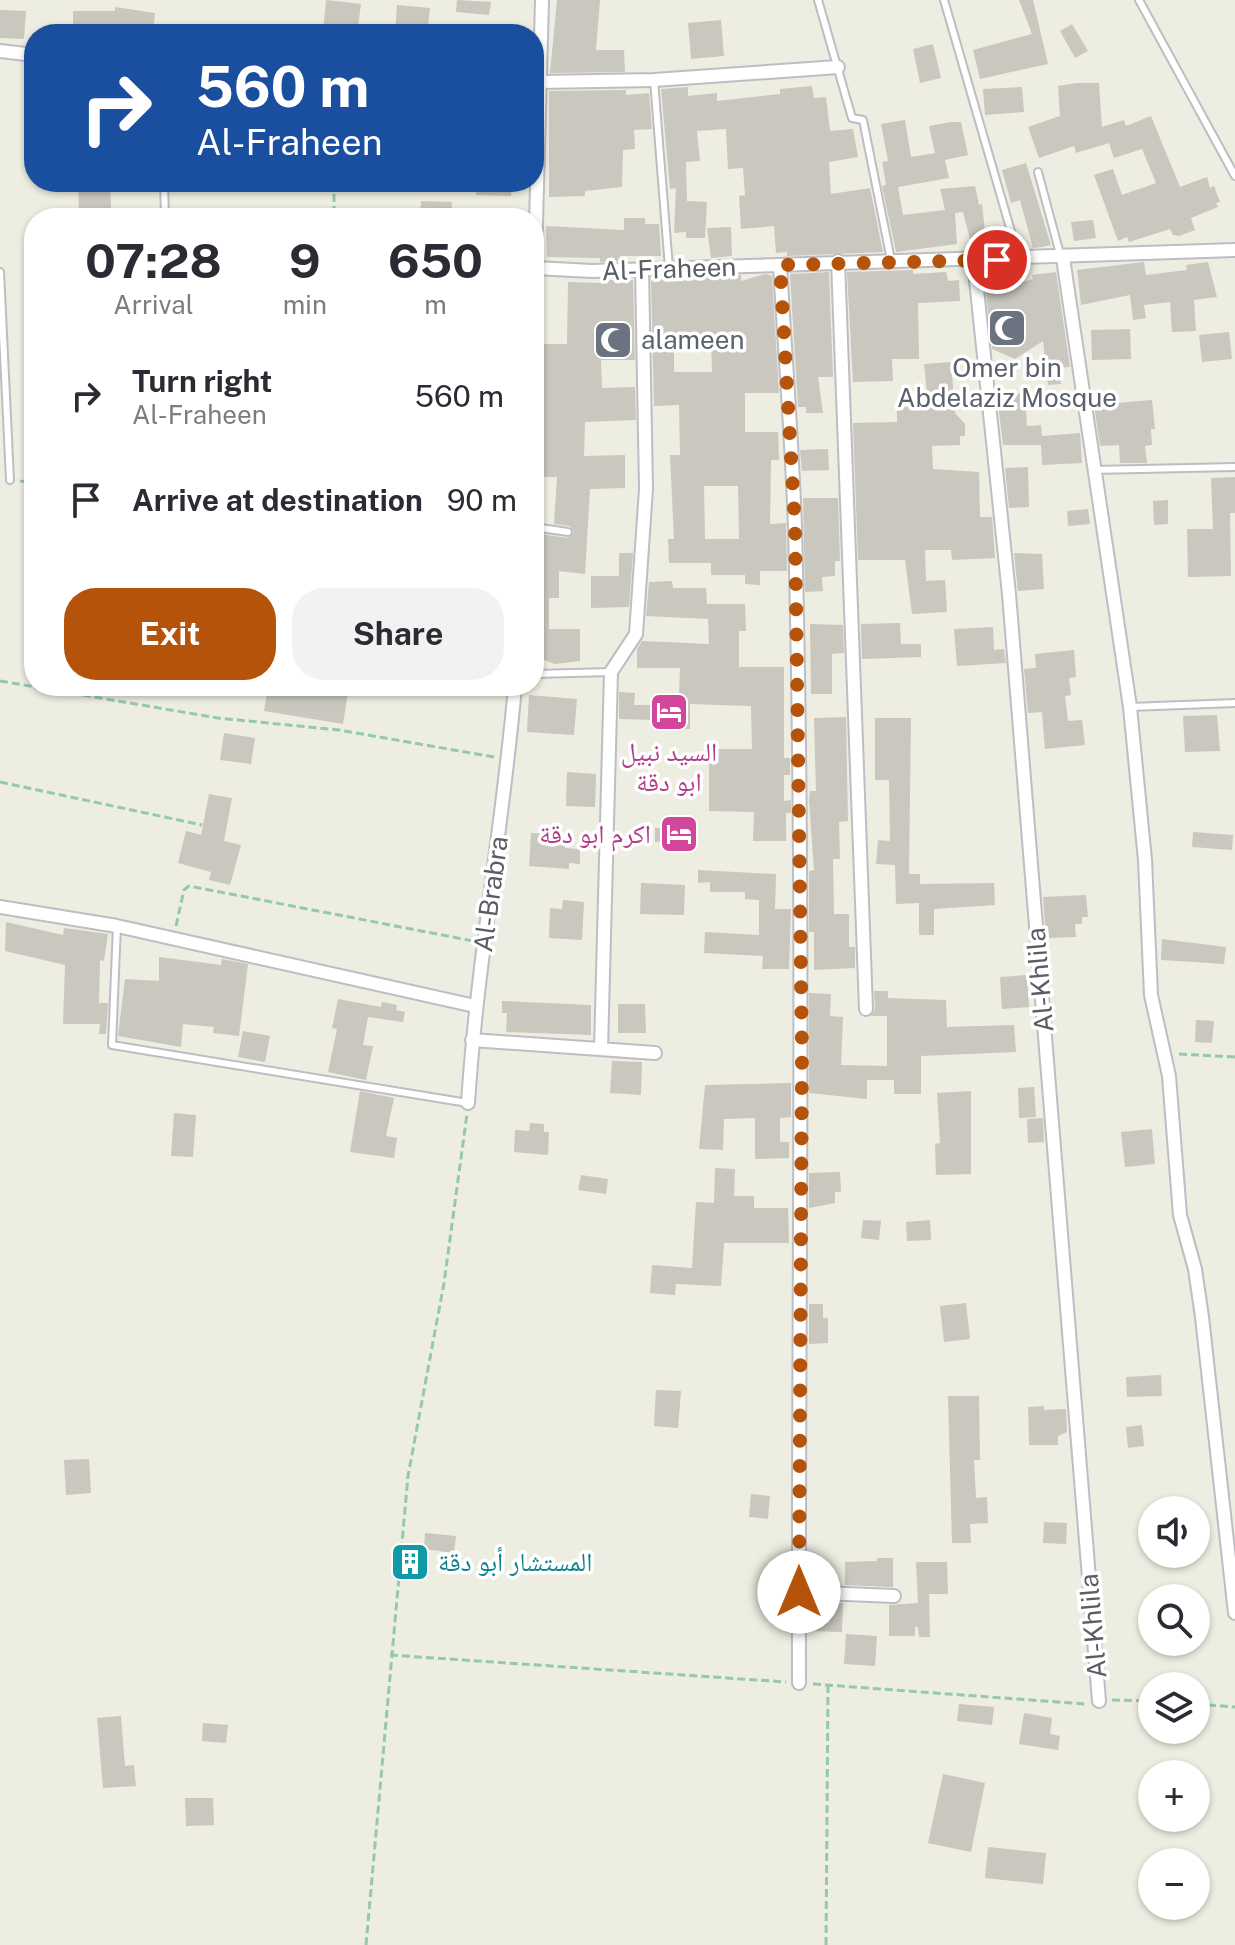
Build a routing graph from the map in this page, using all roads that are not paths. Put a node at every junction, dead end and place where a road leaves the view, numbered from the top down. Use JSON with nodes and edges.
{"nodes":[{"id":1,"x":542,"y":0,"type":"edge"},
{"id":2,"x":818,"y":0,"type":"edge"},
{"id":3,"x":944,"y":0,"type":"edge"},
{"id":4,"x":1139,"y":0,"type":"edge"},
{"id":5,"x":541,"y":24,"type":"edge"},
{"id":6,"x":0,"y":51,"type":"edge"},
{"id":7,"x":24,"y":54,"type":"edge"},
{"id":8,"x":838,"y":67,"type":"junction"},
{"id":9,"x":654,"y":80,"type":"junction"},
{"id":10,"x":544,"y":82,"type":"edge"},
{"id":11,"x":1038,"y":172,"type":"dead end"},
{"id":12,"x":1235,"y":176,"type":"edge"},
{"id":13,"x":1235,"y":250,"type":"edge"},
{"id":14,"x":1062,"y":258,"type":"junction"},
{"id":15,"x":1019,"y":259,"type":"junction"},
{"id":16,"x":891,"y":260,"type":"junction"},
{"id":17,"x":838,"y":261,"type":"junction"},
{"id":18,"x":974,"y":261,"type":"junction"},
{"id":19,"x":780,"y":265,"type":"junction"},
{"id":20,"x":544,"y":268,"type":"edge"},
{"id":21,"x":669,"y":268,"type":"junction"},
{"id":22,"x":642,"y":269,"type":"junction"},
{"id":23,"x":0,"y":272,"type":"edge"},
{"id":24,"x":1235,"y":467,"type":"edge"},
{"id":25,"x":1093,"y":470,"type":"junction"},
{"id":26,"x":10,"y":480,"type":"dead end"},
{"id":27,"x":544,"y":528,"type":"edge"},
{"id":28,"x":568,"y":532,"type":"dead end"},
{"id":29,"x":611,"y":672,"type":"junction"},
{"id":30,"x":544,"y":674,"type":"edge"},
{"id":31,"x":514,"y":696,"type":"edge"},
{"id":32,"x":1235,"y":703,"type":"edge"},
{"id":33,"x":1130,"y":707,"type":"junction"},
{"id":34,"x":0,"y":907,"type":"edge"},
{"id":35,"x":117,"y":926,"type":"junction"},
{"id":36,"x":475,"y":1006,"type":"junction"},
{"id":37,"x":866,"y":1009,"type":"dead end"},
{"id":38,"x":472,"y":1040,"type":"junction"},
{"id":39,"x":601,"y":1049,"type":"junction"},
{"id":40,"x":655,"y":1053,"type":"dead end"},
{"id":41,"x":468,"y":1103,"type":"joint"},
{"id":42,"x":799,"y":1592,"type":"junction"},
{"id":43,"x":894,"y":1596,"type":"dead end"},
{"id":44,"x":1235,"y":1613,"type":"edge"},
{"id":45,"x":799,"y":1683,"type":"road end"},
{"id":46,"x":1099,"y":1701,"type":"road end"}],
"edges":[{"from":1,"to":5,"type":"street"},
{"from":2,"to":8,"type":"lane"},
{"from":3,"to":15,"type":"lane"},
{"from":4,"to":12,"type":"lane"},
{"from":6,"to":7,"type":"street"},
{"from":8,"to":9,"type":"street"},
{"from":8,"to":16,"type":"lane"},
{"from":9,"to":10,"type":"street"},
{"from":9,"to":21,"type":"lane"},
{"from":11,"to":14,"type":"lane"},
{"from":13,"to":14,"type":"street","name":"Al-Fraheen"},
{"from":14,"to":15,"type":"street","name":"Al-Fraheen"},
{"from":14,"to":25,"type":"street"},
{"from":15,"to":18,"type":"street","name":"Al-Fraheen"},
{"from":16,"to":17,"type":"street","name":"Al-Fraheen"},
{"from":16,"to":18,"type":"street","name":"Al-Fraheen"},
{"from":17,"to":19,"type":"street","name":"Al-Fraheen"},
{"from":17,"to":37,"type":"street"},
{"from":18,"to":46,"type":"street","name":"Al-Khlila"},
{"from":19,"to":21,"type":"street","name":"Al-Fraheen"},
{"from":19,"to":42,"type":"street"},
{"from":20,"to":22,"type":"street","name":"Al-Fraheen"},
{"from":21,"to":22,"type":"street","name":"Al-Fraheen"},
{"from":22,"to":29,"type":"street"},
{"from":23,"to":26,"type":"lane"},
{"from":24,"to":25,"type":"lane"},
{"from":25,"to":33,"type":"street"},
{"from":27,"to":28,"type":"lane"},
{"from":29,"to":30,"type":"lane"},
{"from":29,"to":39,"type":"street"},
{"from":31,"to":36,"type":"street","name":"Al-Brabra"},
{"from":32,"to":33,"type":"lane"},
{"from":33,"to":44,"type":"street"},
{"from":34,"to":35,"type":"street"},
{"from":35,"to":36,"type":"street"},
{"from":35,"to":41,"type":"lane"},
{"from":36,"to":38,"type":"street","name":"Al-Brabra"},
{"from":38,"to":39,"type":"street"},
{"from":38,"to":41,"type":"street","name":"Al-Brabra"},
{"from":39,"to":40,"type":"street"},
{"from":42,"to":43,"type":"street"},
{"from":42,"to":45,"type":"street"}]}
